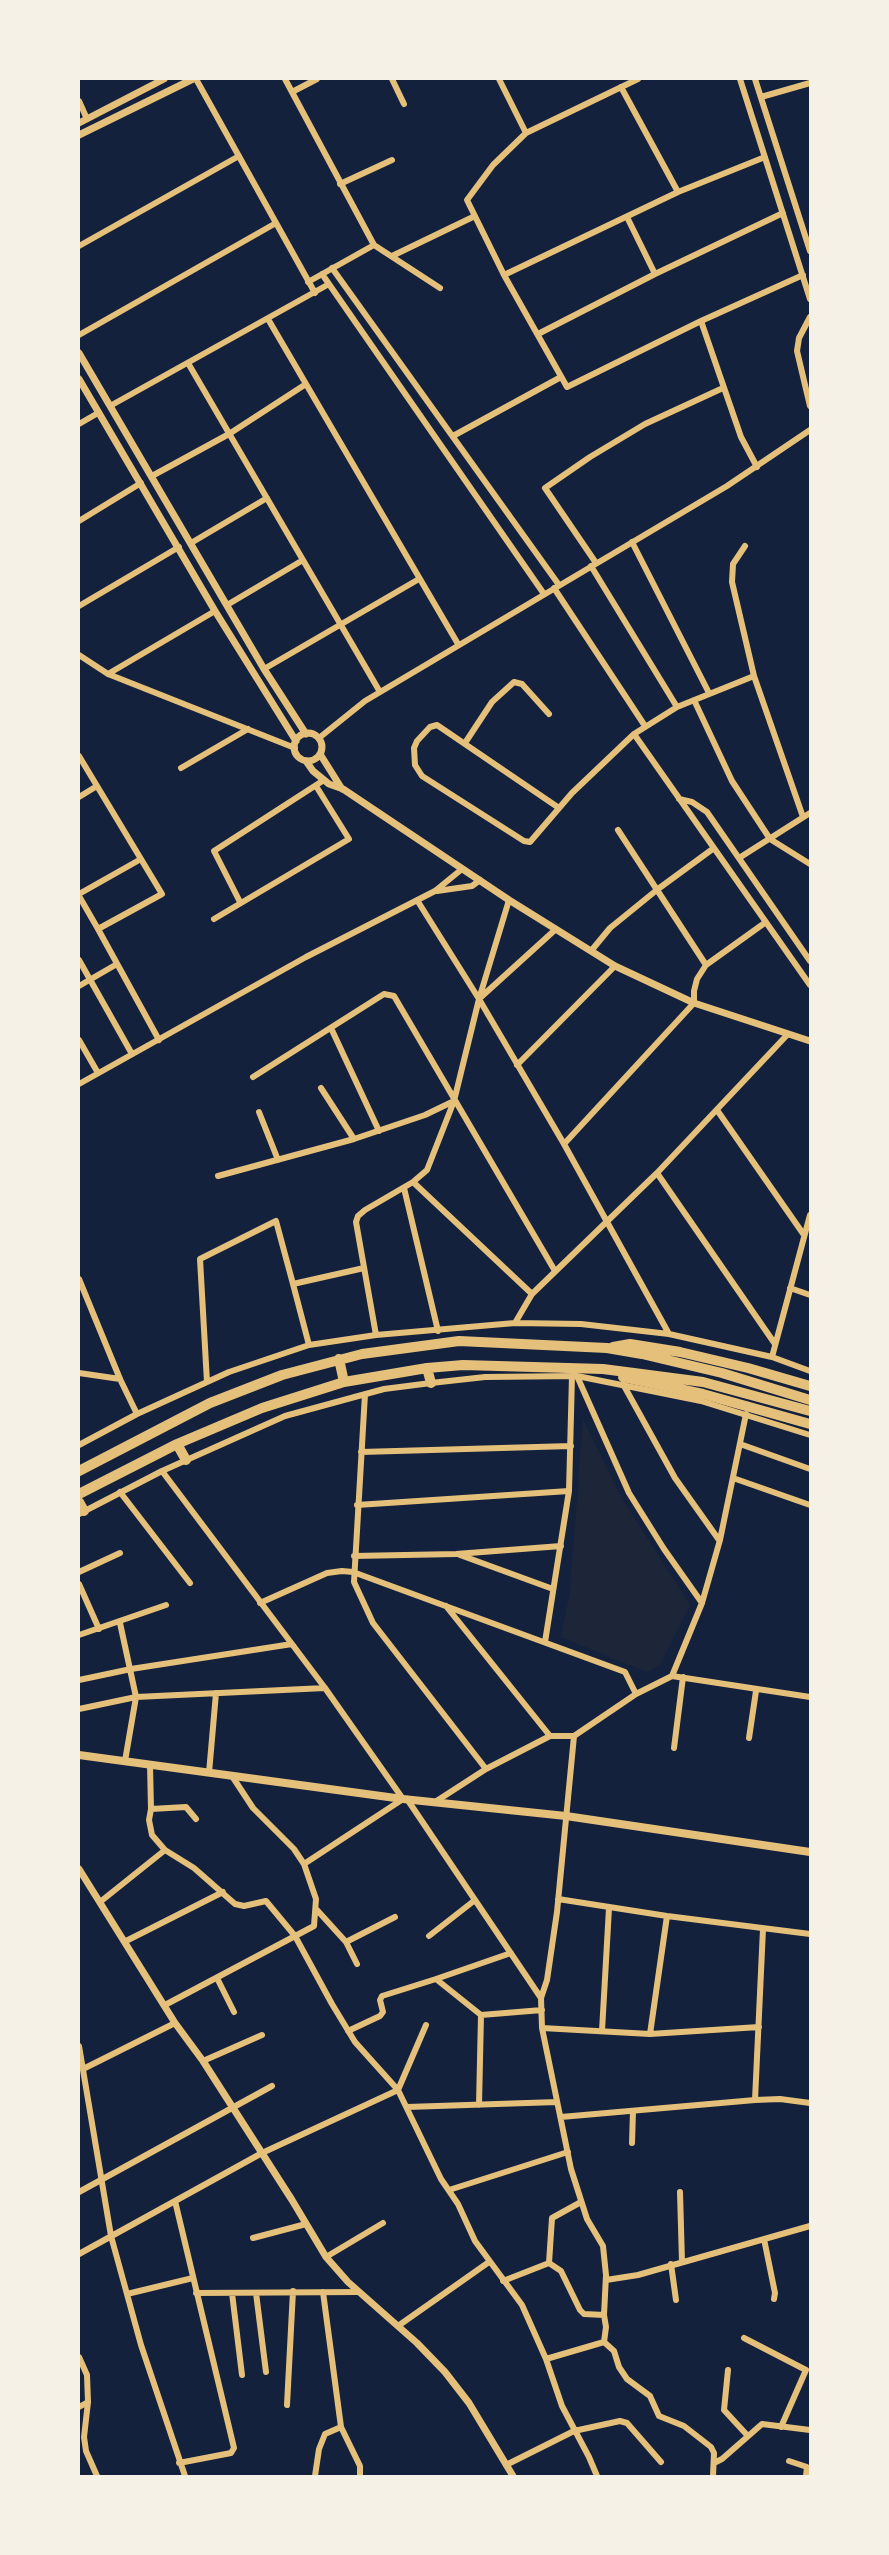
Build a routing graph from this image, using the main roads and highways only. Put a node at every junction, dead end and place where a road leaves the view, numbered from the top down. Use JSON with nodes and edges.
{"nodes":[{"id":1,"x":607,"y":1349,"type":"junction"},
{"id":2,"x":339,"y":1359,"type":"junction"},
{"id":3,"x":427,"y":1368,"type":"junction"},
{"id":4,"x":603,"y":1369,"type":"junction"},
{"id":5,"x":344,"y":1382,"type":"junction"},
{"id":6,"x":431,"y":1382,"type":"road end"},
{"id":7,"x":810,"y":1387,"type":"edge"},
{"id":8,"x":810,"y":1400,"type":"edge"},
{"id":9,"x":810,"y":1411,"type":"edge"},
{"id":10,"x":810,"y":1424,"type":"edge"},
{"id":11,"x":177,"y":1444,"type":"junction"},
{"id":12,"x":186,"y":1460,"type":"road end"},
{"id":13,"x":79,"y":1471,"type":"edge"},
{"id":14,"x":79,"y":1494,"type":"edge"},
{"id":15,"x":79,"y":1755,"type":"edge"},
{"id":16,"x":810,"y":1852,"type":"edge"}],
"edges":[{"from":1,"to":2,"type":"highway"},
{"from":1,"to":7,"type":"highway"},
{"from":1,"to":8,"type":"highway"},
{"from":2,"to":5,"type":"highway"},
{"from":2,"to":13,"type":"highway"},
{"from":3,"to":4,"type":"highway"},
{"from":3,"to":5,"type":"highway"},
{"from":3,"to":6,"type":"highway"},
{"from":4,"to":9,"type":"highway"},
{"from":4,"to":10,"type":"highway"},
{"from":5,"to":11,"type":"highway"},
{"from":11,"to":12,"type":"highway"},
{"from":11,"to":14,"type":"highway"},
{"from":15,"to":16,"type":"main road"}]}
